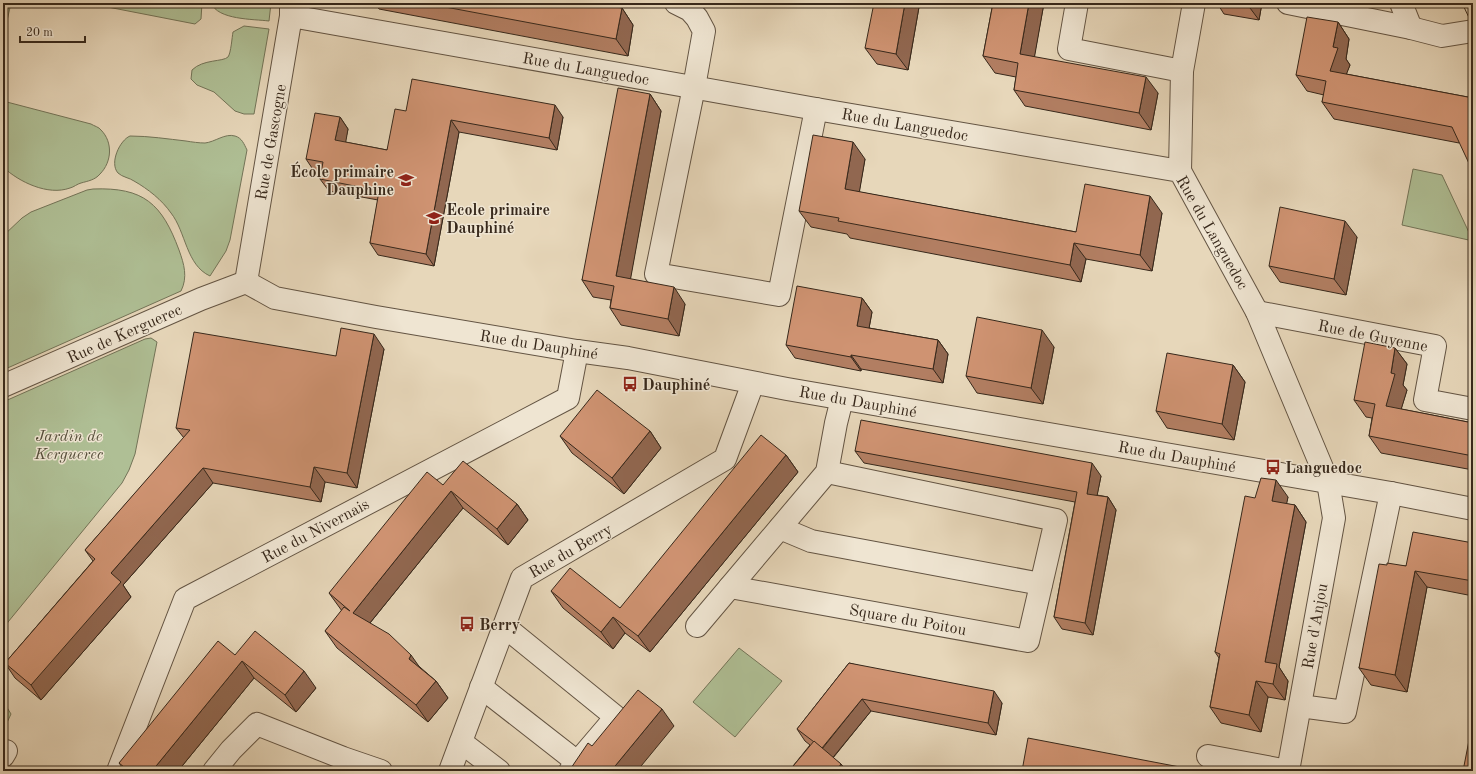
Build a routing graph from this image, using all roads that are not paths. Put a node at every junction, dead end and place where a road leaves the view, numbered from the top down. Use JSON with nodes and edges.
{"nodes":[{"id":1,"x":676,"y":3,"type":"edge"},
{"id":2,"x":1077,"y":3,"type":"edge"},
{"id":3,"x":1194,"y":3,"type":"edge"},
{"id":4,"x":1288,"y":3,"type":"edge"},
{"id":5,"x":1401,"y":3,"type":"edge"},
{"id":6,"x":291,"y":9,"type":"edge"},
{"id":7,"x":1411,"y":28,"type":"junction"},
{"id":8,"x":1473,"y":31,"type":"edge"},
{"id":9,"x":1182,"y":71,"type":"junction"},
{"id":10,"x":694,"y":87,"type":"junction"},
{"id":11,"x":816,"y":109,"type":"junction"},
{"id":12,"x":1180,"y":170,"type":"junction"},
{"id":13,"x":246,"y":282,"type":"junction"},
{"id":14,"x":1257,"y":312,"type":"junction"},
{"id":15,"x":577,"y":351,"type":"junction"},
{"id":16,"x":753,"y":383,"type":"junction"},
{"id":17,"x":3,"y":386,"type":"edge"},
{"id":18,"x":842,"y":399,"type":"junction"},
{"id":19,"x":1473,"y":409,"type":"edge"},
{"id":20,"x":827,"y":472,"type":"junction"},
{"id":21,"x":1328,"y":482,"type":"junction"},
{"id":22,"x":1391,"y":493,"type":"junction"},
{"id":23,"x":1473,"y":509,"type":"edge"},
{"id":24,"x":780,"y":528,"type":"junction"},
{"id":25,"x":1041,"y":584,"type":"junction"},
{"id":26,"x":730,"y":587,"type":"junction"},
{"id":27,"x":504,"y":626,"type":"junction"},
{"id":28,"x":697,"y":626,"type":"dead end"},
{"id":29,"x":481,"y":687,"type":"junction"},
{"id":30,"x":1300,"y":706,"type":"junction"},
{"id":31,"x":461,"y":742,"type":"junction"},
{"id":32,"x":1208,"y":756,"type":"dead end"},
{"id":33,"x":573,"y":767,"type":"edge"},
{"id":34,"x":118,"y":771,"type":"edge"},
{"id":35,"x":214,"y":771,"type":"edge"},
{"id":36,"x":381,"y":771,"type":"edge"},
{"id":37,"x":450,"y":771,"type":"edge"},
{"id":38,"x":499,"y":771,"type":"edge"},
{"id":39,"x":1288,"y":771,"type":"edge"}],
"edges":[{"from":1,"to":10,"type":"street"},
{"from":2,"to":9,"type":"street"},
{"from":3,"to":9,"type":"street"},
{"from":4,"to":7,"type":"street"},
{"from":5,"to":7,"type":"street"},
{"from":6,"to":10,"type":"street","name":"Rue du Languedoc"},
{"from":6,"to":13,"type":"street","name":"Rue de Gascogne"},
{"from":7,"to":8,"type":"street"},
{"from":9,"to":12,"type":"street"},
{"from":10,"to":11,"type":"street","name":"Rue du Languedoc"},
{"from":10,"to":11,"type":"street"},
{"from":11,"to":12,"type":"street","name":"Rue du Languedoc"},
{"from":12,"to":14,"type":"street","name":"Rue du Languedoc"},
{"from":13,"to":15,"type":"street","name":"Rue du Dauphiné"},
{"from":13,"to":17,"type":"street","name":"Rue de Kerguerec"},
{"from":14,"to":19,"type":"street","name":"Rue de Guyenne"},
{"from":14,"to":21,"type":"street","name":"Rue du Languedoc"},
{"from":15,"to":16,"type":"street","name":"Rue du Dauphiné"},
{"from":15,"to":34,"type":"street","name":"Rue du Nivernais"},
{"from":16,"to":18,"type":"street","name":"Rue du Dauphiné"},
{"from":16,"to":27,"type":"street","name":"Rue du Berry"},
{"from":18,"to":20,"type":"street"},
{"from":18,"to":21,"type":"street","name":"Rue du Dauphiné"},
{"from":20,"to":24,"type":"street"},
{"from":20,"to":25,"type":"street","name":"Square du Poitou"},
{"from":21,"to":22,"type":"street","name":"Rue du Dauphiné"},
{"from":21,"to":30,"type":"street","name":"Rue d'Anjou"},
{"from":22,"to":23,"type":"street","name":"Rue du Dauphiné"},
{"from":22,"to":30,"type":"street"},
{"from":24,"to":25,"type":"street"},
{"from":24,"to":26,"type":"street"},
{"from":25,"to":26,"type":"street","name":"Square du Poitou"},
{"from":26,"to":28,"type":"street"},
{"from":27,"to":29,"type":"street","name":"Rue du Berry"},
{"from":27,"to":33,"type":"street"},
{"from":29,"to":31,"type":"street","name":"Rue du Berry"},
{"from":29,"to":33,"type":"street"},
{"from":30,"to":39,"type":"street","name":"Rue d'Anjou"},
{"from":31,"to":37,"type":"street","name":"Rue du Berry"},
{"from":31,"to":38,"type":"street"},
{"from":32,"to":39,"type":"street"},
{"from":35,"to":36,"type":"street"}]}
